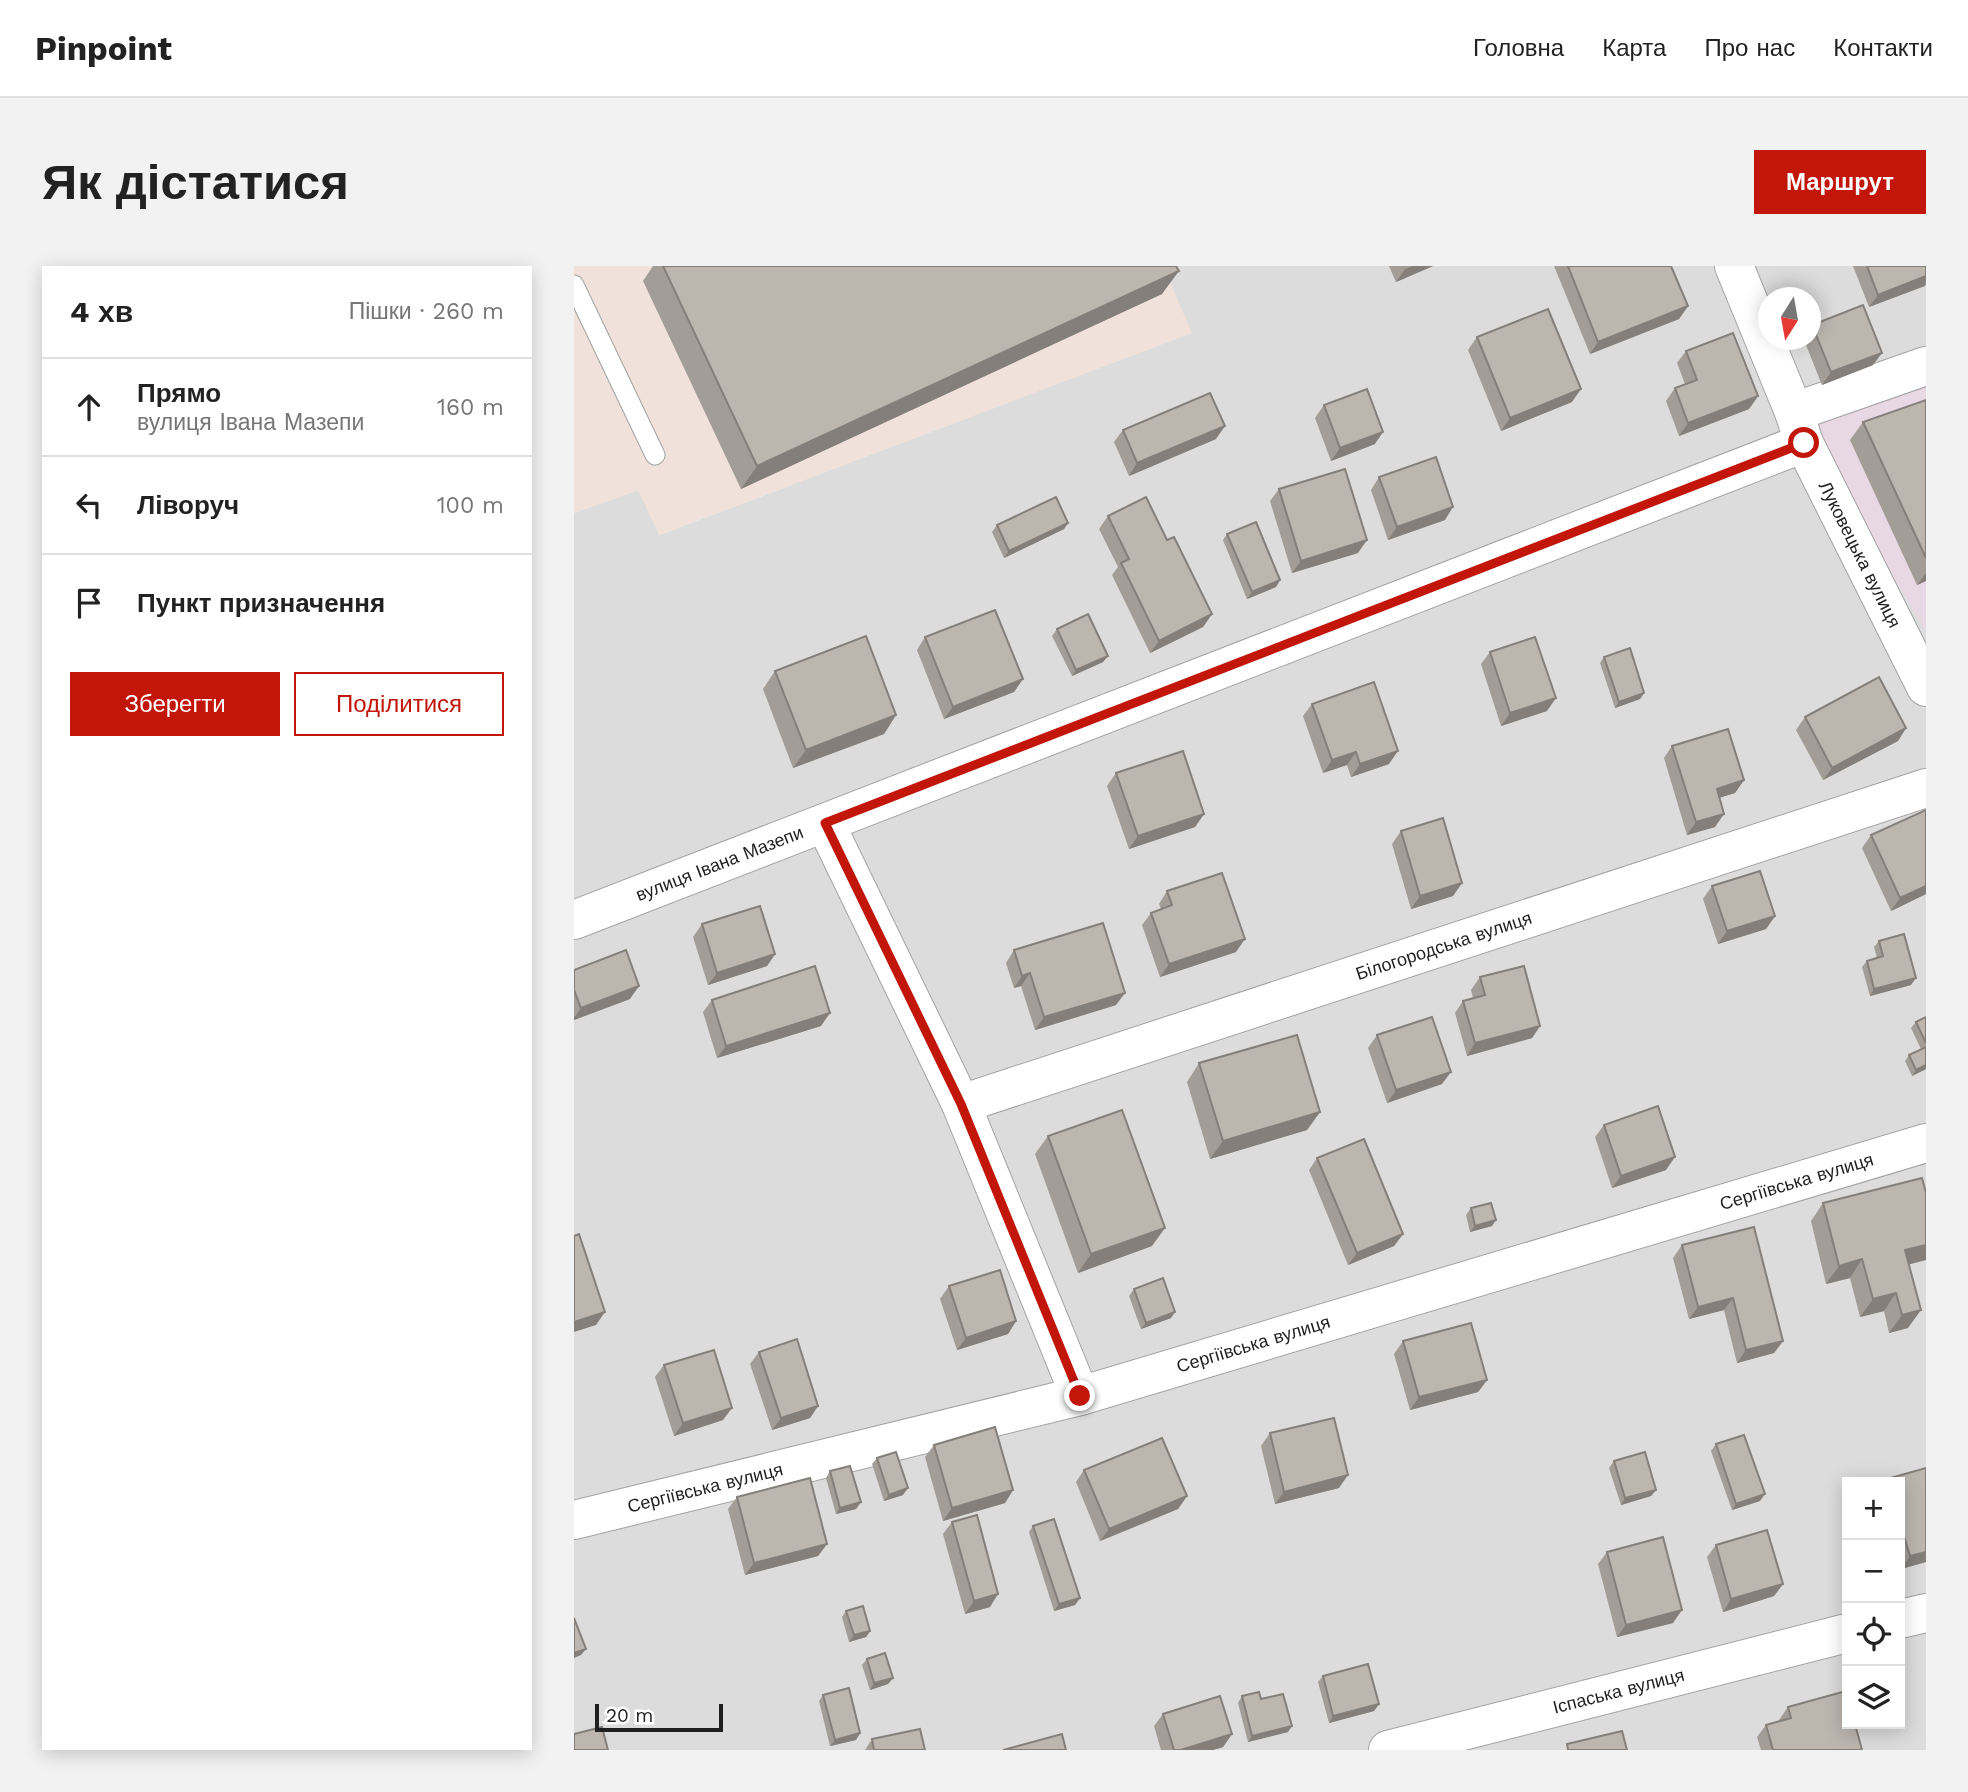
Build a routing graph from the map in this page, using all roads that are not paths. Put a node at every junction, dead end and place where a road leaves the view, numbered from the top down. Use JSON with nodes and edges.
{"nodes":[{"id":1,"x":1734,"y":266,"type":"edge"},
{"id":2,"x":574,"y":285,"type":"edge"},
{"id":3,"x":1926,"y":366,"type":"edge"},
{"id":4,"x":1799,"y":427,"type":"junction"},
{"id":5,"x":655,"y":455,"type":"dead end"},
{"id":6,"x":1926,"y":687,"type":"edge"},
{"id":7,"x":1926,"y":788,"type":"edge"},
{"id":8,"x":825,"y":823,"type":"junction"},
{"id":9,"x":574,"y":920,"type":"edge"},
{"id":10,"x":961,"y":1104,"type":"junction"},
{"id":11,"x":1926,"y":1143,"type":"edge"},
{"id":12,"x":1080,"y":1396,"type":"junction"},
{"id":13,"x":574,"y":1520,"type":"edge"},
{"id":14,"x":1926,"y":1613,"type":"edge"},
{"id":15,"x":1905,"y":1618,"type":"edge"},
{"id":16,"x":1842,"y":1634,"type":"edge"},
{"id":17,"x":1388,"y":1750,"type":"edge"}],
"edges":[{"from":1,"to":4,"type":"street","name":"Луковецька вулиця"},
{"from":2,"to":5,"type":"lane"},
{"from":3,"to":4,"type":"street","name":"вулиця Івана Мазепи"},
{"from":4,"to":6,"type":"street","name":"Луковецька вулиця"},
{"from":4,"to":8,"type":"street","name":"вулиця Івана Мазепи"},
{"from":7,"to":10,"type":"street","name":"Білогородська вулиця"},
{"from":8,"to":9,"type":"street","name":"вулиця Івана Мазепи"},
{"from":8,"to":10,"type":"street"},
{"from":10,"to":12,"type":"street"},
{"from":11,"to":12,"type":"street","name":"Сергіївська вулиця"},
{"from":12,"to":13,"type":"street","name":"Сергіївська вулиця"},
{"from":14,"to":15,"type":"street"},
{"from":16,"to":17,"type":"street","name":"Іспаська вулиця"}]}
